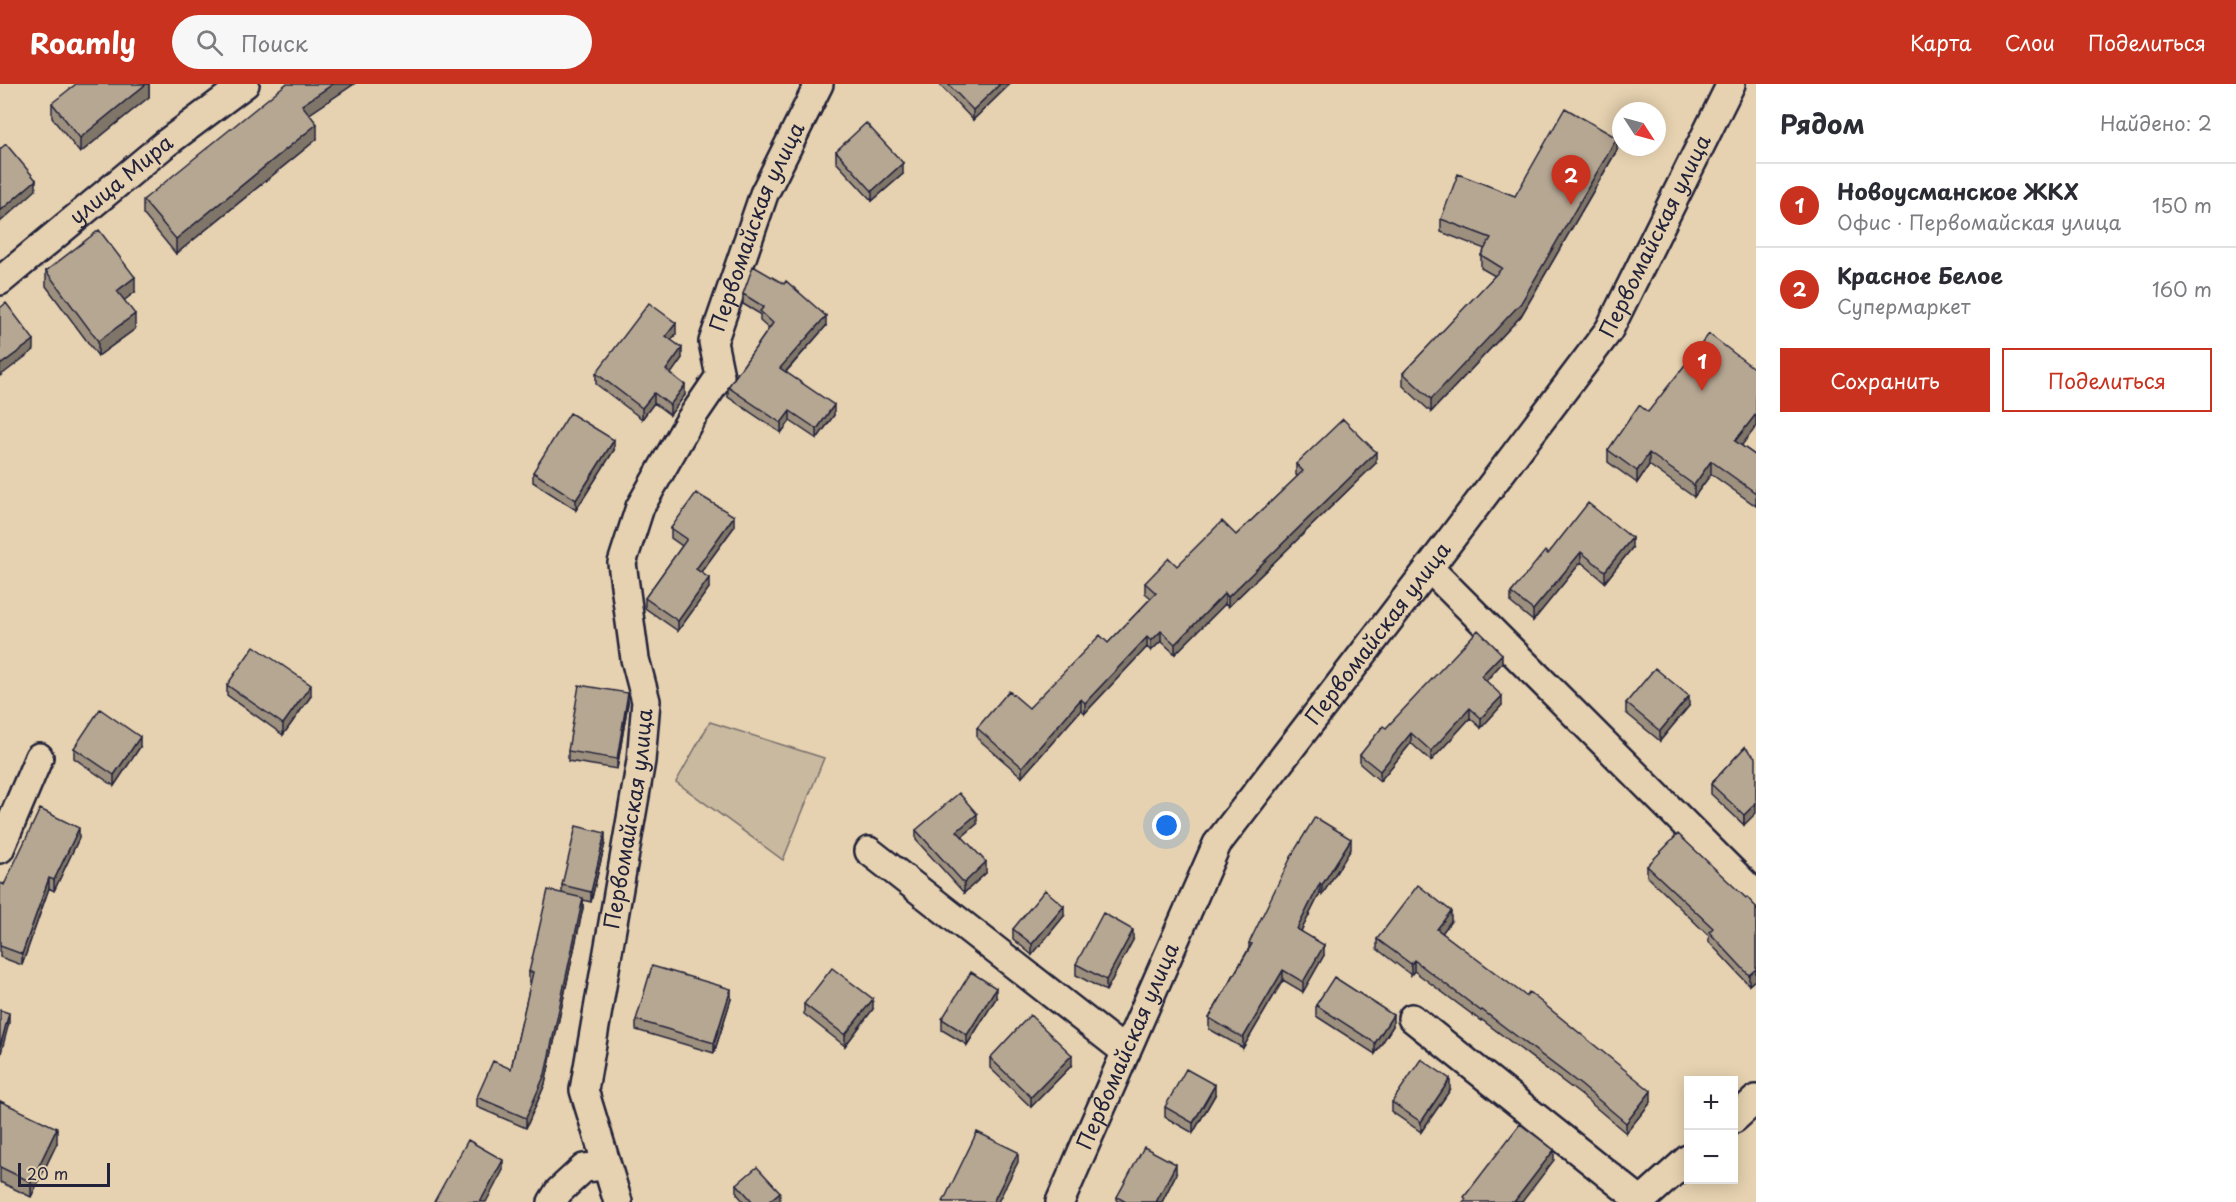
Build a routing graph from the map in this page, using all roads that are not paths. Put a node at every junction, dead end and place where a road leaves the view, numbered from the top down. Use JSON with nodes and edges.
{"nodes":[{"id":1,"x":245,"y":84,"type":"edge"},
{"id":2,"x":819,"y":84,"type":"edge"},
{"id":3,"x":1731,"y":84,"type":"edge"},
{"id":4,"x":0,"y":281,"type":"edge"},
{"id":5,"x":1430,"y":568,"type":"junction"},
{"id":6,"x":39,"y":757,"type":"dead end"},
{"id":7,"x":0,"y":849,"type":"edge"},
{"id":8,"x":869,"y":850,"type":"dead end"},
{"id":9,"x":1756,"y":895,"type":"edge"},
{"id":10,"x":1412,"y":1018,"type":"dead end"},
{"id":11,"x":1126,"y":1052,"type":"junction"},
{"id":12,"x":1756,"y":1099,"type":"edge"},
{"id":13,"x":1738,"y":1115,"type":"edge"},
{"id":14,"x":1684,"y":1163,"type":"edge"},
{"id":15,"x":606,"y":1166,"type":"junction"},
{"id":16,"x":1641,"y":1201,"type":"edge"},
{"id":17,"x":552,"y":1202,"type":"edge"},
{"id":18,"x":618,"y":1202,"type":"edge"},
{"id":19,"x":1060,"y":1202,"type":"edge"}],
"edges":[{"from":1,"to":4,"type":"street","name":"улица Мира"},
{"from":2,"to":15,"type":"street","name":"Первомайская улица"},
{"from":3,"to":5,"type":"street","name":"Первомайская улица"},
{"from":5,"to":9,"type":"street"},
{"from":5,"to":11,"type":"street","name":"Первомайская улица"},
{"from":6,"to":7,"type":"street"},
{"from":8,"to":11,"type":"street"},
{"from":10,"to":16,"type":"street"},
{"from":11,"to":19,"type":"street","name":"Первомайская улица"},
{"from":12,"to":13,"type":"street"},
{"from":14,"to":16,"type":"street"},
{"from":15,"to":17,"type":"street"},
{"from":15,"to":18,"type":"street","name":"Первомайская улица"}]}
